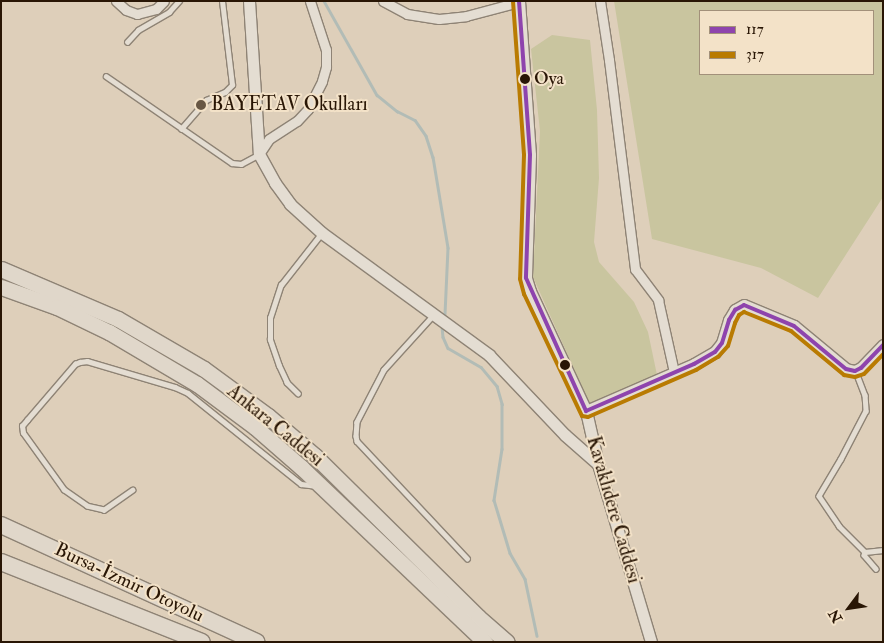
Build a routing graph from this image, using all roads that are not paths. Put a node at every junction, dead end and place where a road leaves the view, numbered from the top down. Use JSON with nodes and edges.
{"nodes":[{"id":1,"x":116,"y":1,"type":"edge"},
{"id":2,"x":164,"y":1,"type":"edge"},
{"id":3,"x":179,"y":1,"type":"edge"},
{"id":4,"x":222,"y":1,"type":"edge"},
{"id":5,"x":249,"y":1,"type":"edge"},
{"id":6,"x":310,"y":1,"type":"edge"},
{"id":7,"x":383,"y":1,"type":"edge"},
{"id":8,"x":600,"y":1,"type":"edge"},
{"id":9,"x":519,"y":2,"type":"edge"},
{"id":10,"x":127,"y":42,"type":"dead end"},
{"id":11,"x":106,"y":76,"type":"dead end"},
{"id":12,"x":181,"y":129,"type":"junction"},
{"id":13,"x":259,"y":154,"type":"junction"},
{"id":14,"x":322,"y":233,"type":"junction"},
{"id":15,"x":1,"y":269,"type":"edge"},
{"id":16,"x":1,"y":287,"type":"edge"},
{"id":17,"x":434,"y":314,"type":"junction"},
{"id":18,"x":883,"y":345,"type":"edge"},
{"id":19,"x":855,"y":371,"type":"junction"},
{"id":20,"x":674,"y":372,"type":"junction"},
{"id":21,"x":298,"y":394,"type":"dead end"},
{"id":22,"x":586,"y":410,"type":"junction"},
{"id":23,"x":598,"y":464,"type":"junction"},
{"id":24,"x":320,"y":486,"type":"junction"},
{"id":25,"x":133,"y":490,"type":"dead end"},
{"id":26,"x":1,"y":525,"type":"edge"},
{"id":27,"x":883,"y":550,"type":"edge"},
{"id":28,"x":865,"y":552,"type":"junction"},
{"id":29,"x":467,"y":558,"type":"dead end"},
{"id":30,"x":1,"y":562,"type":"edge"},
{"id":31,"x":876,"y":569,"type":"dead end"},
{"id":32,"x":478,"y":617,"type":"junction"},
{"id":33,"x":202,"y":642,"type":"edge"},
{"id":34,"x":257,"y":642,"type":"edge"},
{"id":35,"x":485,"y":642,"type":"edge"},
{"id":36,"x":507,"y":642,"type":"edge"},
{"id":37,"x":514,"y":642,"type":"edge"},
{"id":38,"x":651,"y":642,"type":"edge"}],
"edges":[{"from":1,"to":2,"type":"street"},
{"from":3,"to":10,"type":"lane"},
{"from":4,"to":12,"type":"lane"},
{"from":5,"to":13,"type":"street"},
{"from":6,"to":13,"type":"street"},
{"from":7,"to":9,"type":"street"},
{"from":8,"to":20,"type":"street"},
{"from":9,"to":22,"type":"street","name":"Kavaklıdere Caddesi"},
{"from":11,"to":12,"type":"lane"},
{"from":12,"to":13,"type":"lane"},
{"from":13,"to":14,"type":"street"},
{"from":14,"to":17,"type":"street"},
{"from":14,"to":21,"type":"lane"},
{"from":15,"to":32,"type":"highway","name":"Ankara Caddesi"},
{"from":16,"to":24,"type":"highway","name":"Ankara Caddesi"},
{"from":17,"to":23,"type":"street"},
{"from":17,"to":29,"type":"lane"},
{"from":18,"to":19,"type":"street"},
{"from":19,"to":20,"type":"street"},
{"from":19,"to":28,"type":"lane"},
{"from":20,"to":22,"type":"street"},
{"from":22,"to":23,"type":"street","name":"Kavaklıdere Caddesi"},
{"from":23,"to":38,"type":"street","name":"Kavaklıdere Caddesi"},
{"from":24,"to":25,"type":"lane"},
{"from":24,"to":35,"type":"highway","name":"Ankara Caddesi"},
{"from":26,"to":34,"type":"highway","name":"Bursa-İzmir Otoyolu"},
{"from":27,"to":28,"type":"lane"},
{"from":28,"to":31,"type":"lane"},
{"from":30,"to":33,"type":"highway","name":"Bursa-İzmir Otoyolu"},
{"from":32,"to":36,"type":"highway","name":"Ankara Caddesi"},
{"from":32,"to":37,"type":"highway"}]}
